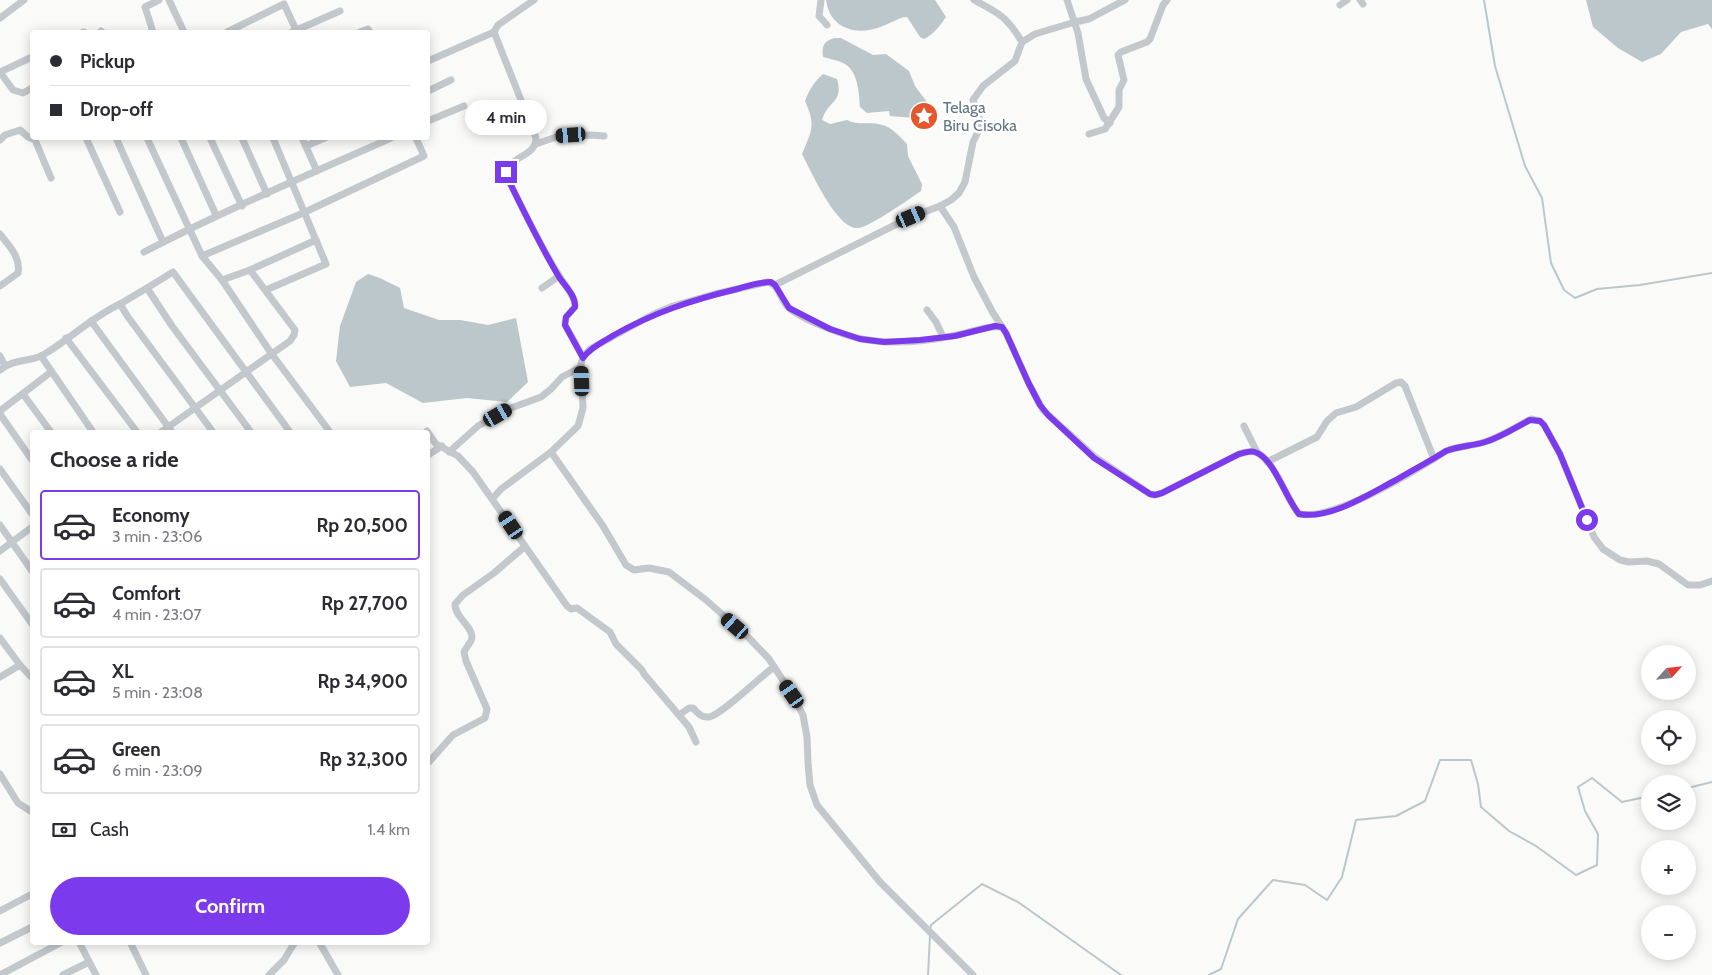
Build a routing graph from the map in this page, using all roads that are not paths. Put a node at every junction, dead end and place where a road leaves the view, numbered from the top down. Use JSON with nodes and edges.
{"nodes":[{"id":1,"x":24,"y":0,"type":"edge"},
{"id":2,"x":159,"y":0,"type":"edge"},
{"id":3,"x":169,"y":0,"type":"edge"},
{"id":4,"x":534,"y":0,"type":"edge"},
{"id":5,"x":820,"y":0,"type":"edge"},
{"id":6,"x":974,"y":0,"type":"edge"},
{"id":7,"x":1067,"y":0,"type":"edge"},
{"id":8,"x":1124,"y":0,"type":"edge"},
{"id":9,"x":1167,"y":0,"type":"edge"},
{"id":10,"x":1347,"y":0,"type":"edge"},
{"id":11,"x":1340,"y":5,"type":"dead end"},
{"id":12,"x":340,"y":11,"type":"dead end"},
{"id":13,"x":0,"y":18,"type":"edge"},
{"id":14,"x":1075,"y":22,"type":"junction"},
{"id":15,"x":827,"y":25,"type":"dead end"},
{"id":16,"x":152,"y":30,"type":"edge"},
{"id":17,"x":183,"y":30,"type":"edge"},
{"id":18,"x":231,"y":30,"type":"edge"},
{"id":19,"x":294,"y":30,"type":"edge"},
{"id":20,"x":299,"y":30,"type":"edge"},
{"id":21,"x":494,"y":32,"type":"junction"},
{"id":22,"x":1022,"y":42,"type":"junction"},
{"id":23,"x":30,"y":57,"type":"edge"},
{"id":24,"x":430,"y":60,"type":"edge"},
{"id":25,"x":0,"y":72,"type":"edge"},
{"id":26,"x":451,"y":80,"type":"dead end"},
{"id":27,"x":30,"y":89,"type":"edge"},
{"id":28,"x":430,"y":90,"type":"edge"},
{"id":29,"x":464,"y":106,"type":"dead end"},
{"id":30,"x":430,"y":121,"type":"edge"},
{"id":31,"x":1110,"y":123,"type":"junction"},
{"id":32,"x":0,"y":128,"type":"edge"},
{"id":33,"x":1089,"y":134,"type":"dead end"},
{"id":34,"x":604,"y":136,"type":"dead end"},
{"id":35,"x":3,"y":137,"type":"edge"},
{"id":36,"x":30,"y":138,"type":"edge"},
{"id":37,"x":35,"y":140,"type":"edge"},
{"id":38,"x":87,"y":140,"type":"edge"},
{"id":39,"x":117,"y":140,"type":"edge"},
{"id":40,"x":148,"y":140,"type":"edge"},
{"id":41,"x":182,"y":140,"type":"edge"},
{"id":42,"x":211,"y":140,"type":"edge"},
{"id":43,"x":243,"y":140,"type":"edge"},
{"id":44,"x":274,"y":140,"type":"edge"},
{"id":45,"x":303,"y":140,"type":"edge"},
{"id":46,"x":321,"y":140,"type":"edge"},
{"id":47,"x":387,"y":140,"type":"edge"},
{"id":48,"x":417,"y":140,"type":"edge"},
{"id":49,"x":536,"y":144,"type":"junction"},
{"id":50,"x":306,"y":146,"type":"junction"},
{"id":51,"x":317,"y":171,"type":"junction"},
{"id":52,"x":51,"y":178,"type":"dead end"},
{"id":53,"x":292,"y":182,"type":"junction"},
{"id":54,"x":267,"y":194,"type":"junction"},
{"id":55,"x":242,"y":206,"type":"junction"},
{"id":56,"x":940,"y":206,"type":"junction"},
{"id":57,"x":120,"y":212,"type":"dead end"},
{"id":58,"x":303,"y":213,"type":"junction"},
{"id":59,"x":216,"y":215,"type":"junction"},
{"id":60,"x":190,"y":228,"type":"junction"},
{"id":61,"x":0,"y":234,"type":"edge"},
{"id":62,"x":316,"y":240,"type":"junction"},
{"id":63,"x":163,"y":242,"type":"junction"},
{"id":64,"x":144,"y":252,"type":"dead end"},
{"id":65,"x":202,"y":256,"type":"junction"},
{"id":66,"x":250,"y":270,"type":"junction"},
{"id":67,"x":559,"y":276,"type":"junction"},
{"id":68,"x":222,"y":280,"type":"junction"},
{"id":69,"x":775,"y":285,"type":"junction"},
{"id":70,"x":0,"y":286,"type":"edge"},
{"id":71,"x":147,"y":288,"type":"junction"},
{"id":72,"x":542,"y":288,"type":"dead end"},
{"id":73,"x":266,"y":290,"type":"junction"},
{"id":74,"x":120,"y":304,"type":"junction"},
{"id":75,"x":927,"y":310,"type":"dead end"},
{"id":76,"x":92,"y":321,"type":"junction"},
{"id":77,"x":1002,"y":327,"type":"junction"},
{"id":78,"x":943,"y":337,"type":"junction"},
{"id":79,"x":66,"y":338,"type":"junction"},
{"id":80,"x":271,"y":353,"type":"junction"},
{"id":81,"x":0,"y":356,"type":"edge"},
{"id":82,"x":41,"y":356,"type":"junction"},
{"id":83,"x":583,"y":358,"type":"junction"},
{"id":84,"x":581,"y":367,"type":"junction"},
{"id":85,"x":3,"y":368,"type":"edge"},
{"id":86,"x":51,"y":372,"type":"junction"},
{"id":87,"x":246,"y":372,"type":"junction"},
{"id":88,"x":220,"y":390,"type":"junction"},
{"id":89,"x":23,"y":394,"type":"junction"},
{"id":90,"x":195,"y":408,"type":"junction"},
{"id":91,"x":0,"y":412,"type":"edge"},
{"id":92,"x":1244,"y":426,"type":"dead end"},
{"id":93,"x":50,"y":430,"type":"edge"},
{"id":94,"x":92,"y":430,"type":"edge"},
{"id":95,"x":135,"y":430,"type":"edge"},
{"id":96,"x":170,"y":430,"type":"edge"},
{"id":97,"x":212,"y":430,"type":"edge"},
{"id":98,"x":249,"y":430,"type":"edge"},
{"id":99,"x":289,"y":430,"type":"edge"},
{"id":100,"x":329,"y":430,"type":"edge"},
{"id":101,"x":430,"y":435,"type":"edge"},
{"id":102,"x":442,"y":446,"type":"junction"},
{"id":103,"x":449,"y":452,"type":"junction"},
{"id":104,"x":552,"y":452,"type":"junction"},
{"id":105,"x":1257,"y":452,"type":"junction"},
{"id":106,"x":430,"y":454,"type":"edge"},
{"id":107,"x":30,"y":457,"type":"edge"},
{"id":108,"x":1434,"y":459,"type":"junction"},
{"id":109,"x":1268,"y":462,"type":"junction"},
{"id":110,"x":0,"y":469,"type":"edge"},
{"id":111,"x":493,"y":498,"type":"junction"},
{"id":112,"x":30,"y":511,"type":"edge"},
{"id":113,"x":0,"y":525,"type":"edge"},
{"id":114,"x":30,"y":528,"type":"edge"},
{"id":115,"x":12,"y":542,"type":"junction"},
{"id":116,"x":524,"y":545,"type":"junction"},
{"id":117,"x":0,"y":551,"type":"edge"},
{"id":118,"x":30,"y":568,"type":"edge"},
{"id":119,"x":0,"y":579,"type":"edge"},
{"id":120,"x":1712,"y":581,"type":"edge"},
{"id":121,"x":30,"y":621,"type":"edge"},
{"id":122,"x":0,"y":638,"type":"edge"},
{"id":123,"x":20,"y":665,"type":"junction"},
{"id":124,"x":774,"y":667,"type":"junction"},
{"id":125,"x":30,"y":676,"type":"edge"},
{"id":126,"x":0,"y":677,"type":"edge"},
{"id":127,"x":679,"y":715,"type":"junction"},
{"id":128,"x":696,"y":742,"type":"dead end"},
{"id":129,"x":430,"y":761,"type":"edge"},
{"id":130,"x":0,"y":774,"type":"edge"},
{"id":131,"x":30,"y":811,"type":"edge"},
{"id":132,"x":30,"y":895,"type":"edge"},
{"id":133,"x":0,"y":910,"type":"edge"},
{"id":134,"x":30,"y":928,"type":"edge"},
{"id":135,"x":0,"y":943,"type":"edge"},
{"id":136,"x":56,"y":945,"type":"edge"},
{"id":137,"x":80,"y":945,"type":"edge"},
{"id":138,"x":131,"y":945,"type":"edge"},
{"id":139,"x":293,"y":945,"type":"edge"},
{"id":140,"x":321,"y":945,"type":"edge"},
{"id":141,"x":89,"y":962,"type":"junction"},
{"id":142,"x":0,"y":975,"type":"edge"},
{"id":143,"x":62,"y":975,"type":"edge"},
{"id":144,"x":96,"y":975,"type":"edge"},
{"id":145,"x":146,"y":975,"type":"edge"},
{"id":146,"x":269,"y":975,"type":"edge"},
{"id":147,"x":338,"y":975,"type":"edge"},
{"id":148,"x":973,"y":975,"type":"edge"}],
"edges":[{"from":1,"to":13,"type":"street"},
{"from":2,"to":16,"type":"street"},
{"from":3,"to":17,"type":"street"},
{"from":4,"to":21,"type":"street"},
{"from":5,"to":15,"type":"street"},
{"from":6,"to":22,"type":"street"},
{"from":7,"to":14,"type":"street"},
{"from":8,"to":14,"type":"street"},
{"from":9,"to":31,"type":"street"},
{"from":10,"to":11,"type":"street"},
{"from":12,"to":20,"type":"street"},
{"from":14,"to":22,"type":"street"},
{"from":14,"to":31,"type":"street"},
{"from":18,"to":19,"type":"street"},
{"from":21,"to":24,"type":"street"},
{"from":21,"to":49,"type":"street"},
{"from":22,"to":56,"type":"street"},
{"from":23,"to":25,"type":"street"},
{"from":25,"to":27,"type":"street"},
{"from":26,"to":28,"type":"street"},
{"from":29,"to":30,"type":"street"},
{"from":31,"to":33,"type":"street"},
{"from":32,"to":35,"type":"street"},
{"from":34,"to":49,"type":"street"},
{"from":35,"to":36,"type":"street"},
{"from":37,"to":52,"type":"street"},
{"from":38,"to":57,"type":"street"},
{"from":39,"to":63,"type":"street"},
{"from":40,"to":60,"type":"street"},
{"from":41,"to":59,"type":"street"},
{"from":42,"to":55,"type":"street"},
{"from":43,"to":54,"type":"street"},
{"from":44,"to":53,"type":"street"},
{"from":45,"to":50,"type":"street"},
{"from":46,"to":50,"type":"street"},
{"from":47,"to":51,"type":"street"},
{"from":48,"to":58,"type":"street"},
{"from":49,"to":67,"type":"street"},
{"from":50,"to":51,"type":"street"},
{"from":51,"to":53,"type":"street"},
{"from":53,"to":54,"type":"street"},
{"from":53,"to":58,"type":"street"},
{"from":54,"to":55,"type":"street"},
{"from":55,"to":59,"type":"street"},
{"from":56,"to":69,"type":"street"},
{"from":56,"to":77,"type":"street"},
{"from":58,"to":62,"type":"street"},
{"from":58,"to":65,"type":"street"},
{"from":59,"to":60,"type":"street"},
{"from":60,"to":63,"type":"street"},
{"from":60,"to":65,"type":"street"},
{"from":61,"to":70,"type":"street"},
{"from":62,"to":66,"type":"street"},
{"from":62,"to":73,"type":"street"},
{"from":63,"to":64,"type":"street"},
{"from":65,"to":68,"type":"street"},
{"from":66,"to":68,"type":"street"},
{"from":66,"to":73,"type":"street"},
{"from":67,"to":72,"type":"street"},
{"from":67,"to":83,"type":"street"},
{"from":68,"to":80,"type":"street"},
{"from":69,"to":78,"type":"street"},
{"from":69,"to":83,"type":"street"},
{"from":71,"to":74,"type":"street"},
{"from":71,"to":87,"type":"street"},
{"from":71,"to":88,"type":"street"},
{"from":73,"to":80,"type":"street"},
{"from":74,"to":76,"type":"street"},
{"from":74,"to":90,"type":"street"},
{"from":75,"to":78,"type":"street"},
{"from":76,"to":79,"type":"street"},
{"from":76,"to":96,"type":"street"},
{"from":77,"to":78,"type":"street"},
{"from":77,"to":105,"type":"street"},
{"from":79,"to":82,"type":"street"},
{"from":79,"to":95,"type":"street"},
{"from":80,"to":87,"type":"street"},
{"from":80,"to":100,"type":"street"},
{"from":81,"to":85,"type":"street"},
{"from":82,"to":85,"type":"street"},
{"from":82,"to":86,"type":"street"},
{"from":83,"to":84,"type":"street"},
{"from":84,"to":103,"type":"street"},
{"from":84,"to":104,"type":"street"},
{"from":86,"to":89,"type":"street"},
{"from":86,"to":94,"type":"street"},
{"from":87,"to":88,"type":"street"},
{"from":87,"to":99,"type":"street"},
{"from":88,"to":90,"type":"street"},
{"from":88,"to":98,"type":"street"},
{"from":89,"to":91,"type":"street"},
{"from":89,"to":93,"type":"street"},
{"from":90,"to":96,"type":"street"},
{"from":90,"to":97,"type":"street"},
{"from":91,"to":107,"type":"street"},
{"from":92,"to":105,"type":"street"},
{"from":101,"to":102,"type":"street"},
{"from":102,"to":103,"type":"street"},
{"from":102,"to":106,"type":"street"},
{"from":103,"to":111,"type":"street"},
{"from":104,"to":111,"type":"street"},
{"from":104,"to":124,"type":"street"},
{"from":105,"to":109,"type":"street"},
{"from":108,"to":109,"type":"street"},
{"from":108,"to":109,"type":"street"},
{"from":108,"to":120,"type":"street"},
{"from":110,"to":112,"type":"street"},
{"from":111,"to":116,"type":"street"},
{"from":113,"to":115,"type":"street"},
{"from":114,"to":115,"type":"street"},
{"from":115,"to":117,"type":"street"},
{"from":115,"to":118,"type":"street"},
{"from":116,"to":127,"type":"street"},
{"from":116,"to":129,"type":"street"},
{"from":119,"to":121,"type":"street"},
{"from":122,"to":123,"type":"street"},
{"from":123,"to":125,"type":"street"},
{"from":123,"to":126,"type":"street"},
{"from":124,"to":127,"type":"street"},
{"from":124,"to":148,"type":"street"},
{"from":127,"to":128,"type":"street"},
{"from":130,"to":131,"type":"street"},
{"from":132,"to":133,"type":"street"},
{"from":134,"to":135,"type":"street"},
{"from":136,"to":142,"type":"street"},
{"from":137,"to":141,"type":"street"},
{"from":138,"to":145,"type":"street"},
{"from":139,"to":146,"type":"street"},
{"from":140,"to":147,"type":"street"},
{"from":141,"to":143,"type":"street"},
{"from":141,"to":144,"type":"street"}]}
